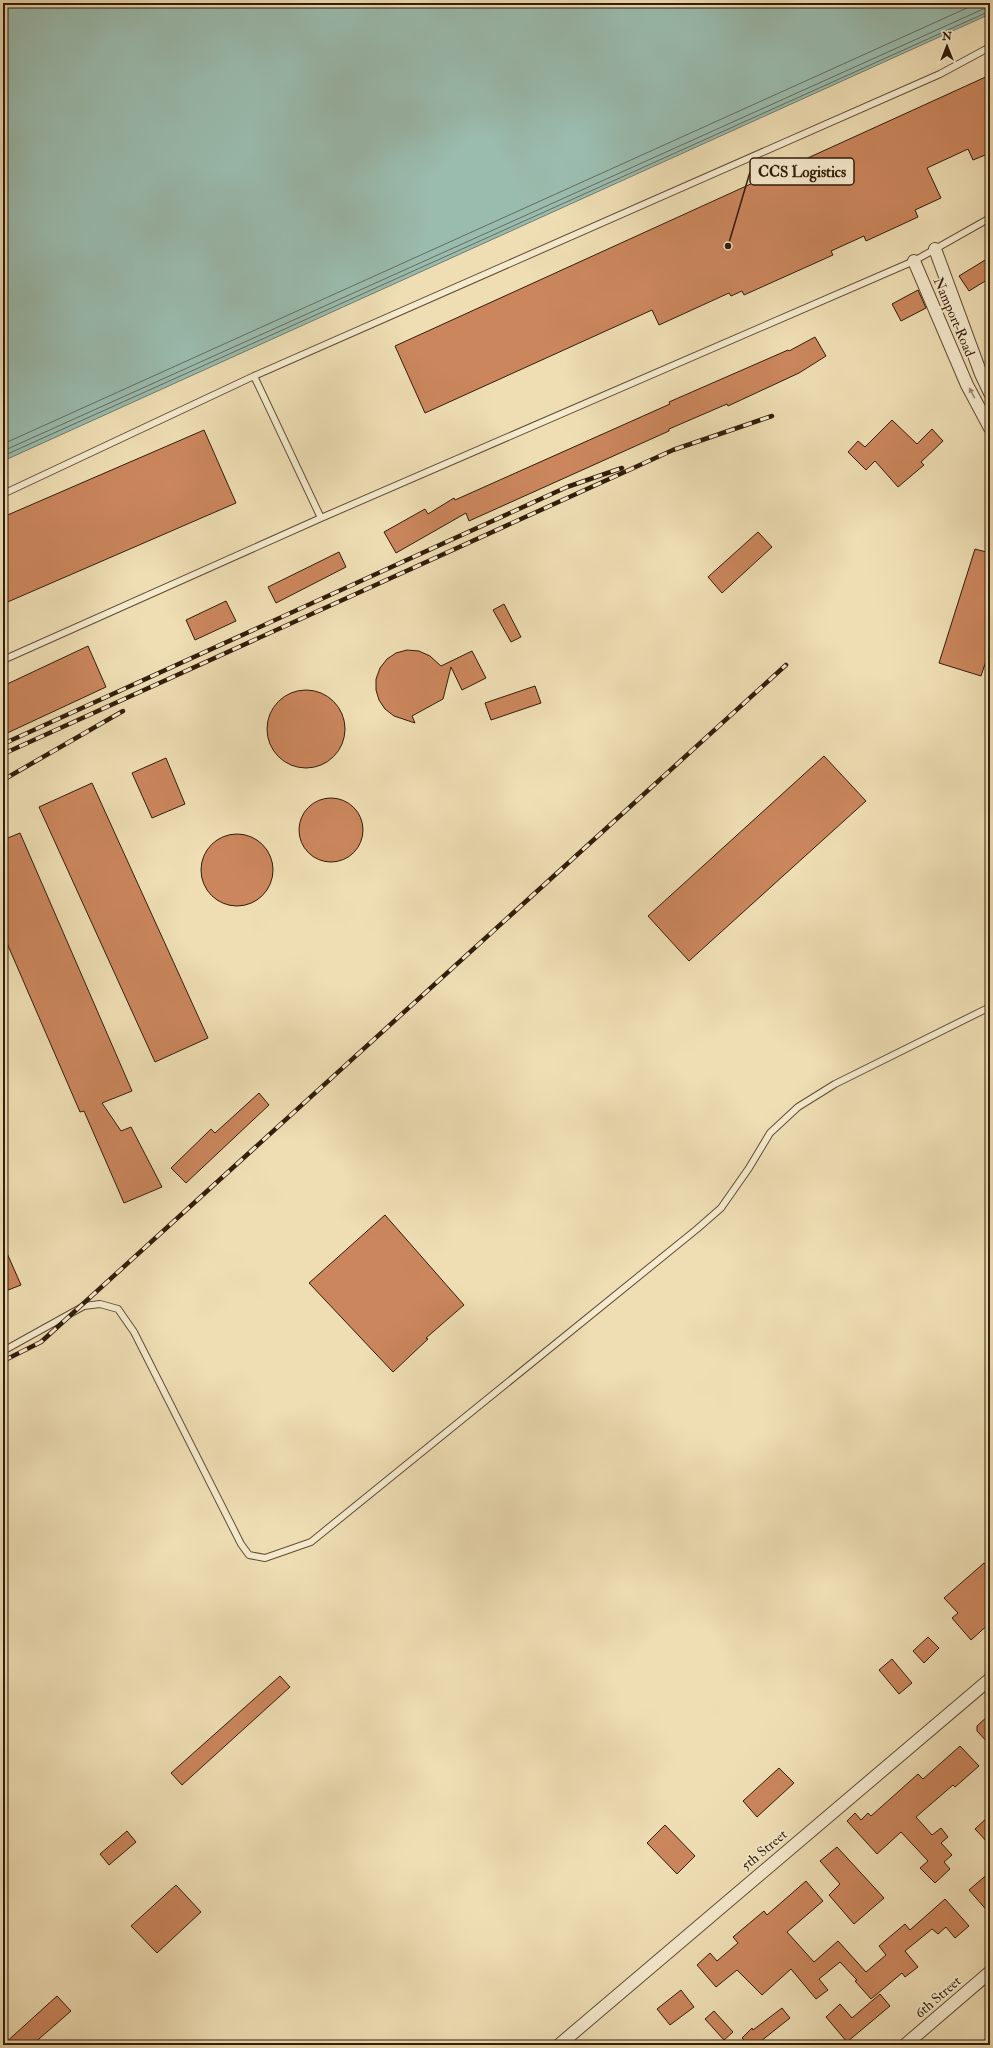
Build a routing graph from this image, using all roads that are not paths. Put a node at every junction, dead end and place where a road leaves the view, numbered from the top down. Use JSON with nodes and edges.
{"nodes":[{"id":1,"x":990,"y":47,"type":"edge"},
{"id":2,"x":990,"y":218,"type":"edge"},
{"id":3,"x":935,"y":249,"type":"junction"},
{"id":4,"x":914,"y":261,"type":"junction"},
{"id":5,"x":254,"y":376,"type":"junction"},
{"id":6,"x":990,"y":393,"type":"edge"},
{"id":7,"x":990,"y":428,"type":"edge"},
{"id":8,"x":3,"y":494,"type":"edge"},
{"id":9,"x":321,"y":518,"type":"junction"},
{"id":10,"x":3,"y":660,"type":"edge"},
{"id":11,"x":990,"y":1007,"type":"edge"},
{"id":12,"x":3,"y":1351,"type":"edge"},
{"id":13,"x":990,"y":1679,"type":"edge"},
{"id":14,"x":990,"y":1972,"type":"edge"},
{"id":15,"x":559,"y":2045,"type":"edge"},
{"id":16,"x":905,"y":2045,"type":"edge"}],
"edges":[{"from":1,"to":5,"type":"lane"},
{"from":2,"to":3,"type":"lane"},
{"from":3,"to":4,"type":"lane"},
{"from":3,"to":6,"type":"street"},
{"from":7,"to":4,"type":"street","name":"Namport Road","one_way":true},
{"from":4,"to":9,"type":"lane"},
{"from":5,"to":8,"type":"lane"},
{"from":5,"to":9,"type":"lane"},
{"from":9,"to":10,"type":"lane"},
{"from":11,"to":12,"type":"lane"},
{"from":13,"to":15,"type":"street","name":"5th Street"},
{"from":14,"to":16,"type":"street","name":"6th Street"}]}
